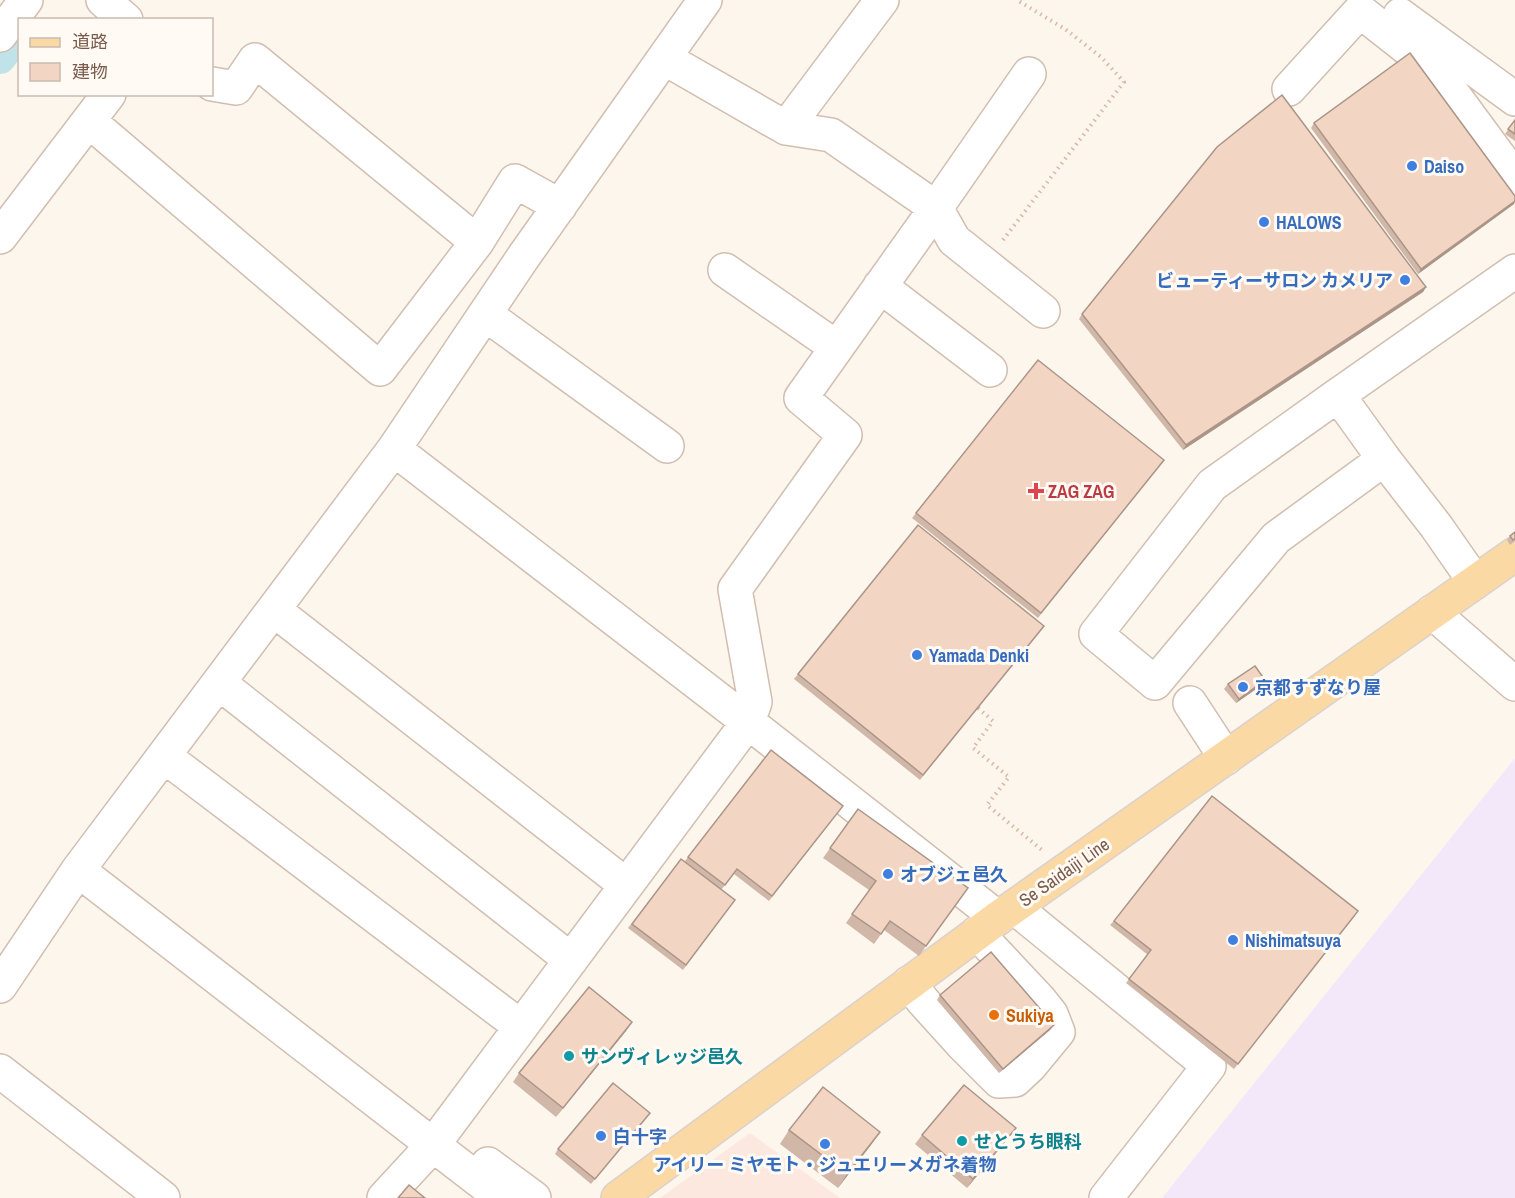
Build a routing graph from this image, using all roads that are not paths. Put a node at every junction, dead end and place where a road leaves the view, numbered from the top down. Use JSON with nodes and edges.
{"nodes":[{"id":1,"x":26,"y":0,"type":"edge"},
{"id":2,"x":103,"y":0,"type":"edge"},
{"id":3,"x":705,"y":0,"type":"edge"},
{"id":4,"x":882,"y":0,"type":"edge"},
{"id":5,"x":1379,"y":0,"type":"edge"},
{"id":6,"x":124,"y":18,"type":"edge"},
{"id":7,"x":0,"y":35,"type":"edge"},
{"id":8,"x":664,"y":58,"type":"junction"},
{"id":9,"x":1029,"y":74,"type":"dead end"},
{"id":10,"x":213,"y":84,"type":"edge"},
{"id":11,"x":1289,"y":89,"type":"dead end"},
{"id":12,"x":108,"y":96,"type":"edge"},
{"id":13,"x":1515,"y":99,"type":"edge"},
{"id":14,"x":89,"y":121,"type":"junction"},
{"id":15,"x":786,"y":128,"type":"junction"},
{"id":16,"x":1515,"y":178,"type":"edge"},
{"id":17,"x":560,"y":206,"type":"junction"},
{"id":18,"x":936,"y":208,"type":"junction"},
{"id":19,"x":0,"y":237,"type":"edge"},
{"id":20,"x":477,"y":242,"type":"junction"},
{"id":21,"x":725,"y":270,"type":"dead end"},
{"id":22,"x":1515,"y":271,"type":"edge"},
{"id":23,"x":880,"y":286,"type":"junction"},
{"id":24,"x":1043,"y":311,"type":"dead end"},
{"id":25,"x":485,"y":314,"type":"junction"},
{"id":26,"x":837,"y":347,"type":"junction"},
{"id":27,"x":990,"y":370,"type":"dead end"},
{"id":28,"x":1338,"y":395,"type":"junction"},
{"id":29,"x":667,"y":446,"type":"dead end"},
{"id":30,"x":394,"y":449,"type":"junction"},
{"id":31,"x":1384,"y":459,"type":"junction"},
{"id":32,"x":1515,"y":554,"type":"edge"},
{"id":33,"x":1475,"y":582,"type":"junction"},
{"id":34,"x":274,"y":610,"type":"junction"},
{"id":35,"x":1432,"y":612,"type":"junction"},
{"id":36,"x":219,"y":683,"type":"junction"},
{"id":37,"x":1515,"y":684,"type":"edge"},
{"id":38,"x":1190,"y":703,"type":"dead end"},
{"id":39,"x":748,"y":722,"type":"junction"},
{"id":40,"x":164,"y":756,"type":"junction"},
{"id":41,"x":1226,"y":758,"type":"junction"},
{"id":42,"x":78,"y":870,"type":"junction"},
{"id":43,"x":626,"y":885,"type":"junction"},
{"id":44,"x":996,"y":919,"type":"junction"},
{"id":45,"x":570,"y":960,"type":"junction"},
{"id":46,"x":909,"y":983,"type":"junction"},
{"id":47,"x":0,"y":986,"type":"edge"},
{"id":48,"x":521,"y":1027,"type":"junction"},
{"id":49,"x":0,"y":1071,"type":"edge"},
{"id":50,"x":440,"y":1151,"type":"junction"},
{"id":51,"x":163,"y":1198,"type":"edge"},
{"id":52,"x":384,"y":1198,"type":"edge"},
{"id":53,"x":502,"y":1198,"type":"edge"},
{"id":54,"x":534,"y":1198,"type":"edge"},
{"id":55,"x":618,"y":1198,"type":"edge"},
{"id":56,"x":1106,"y":1198,"type":"edge"}],
"edges":[{"from":1,"to":7,"type":"street"},
{"from":2,"to":6,"type":"street"},
{"from":3,"to":8,"type":"street"},
{"from":4,"to":15,"type":"street"},
{"from":5,"to":13,"type":"street"},
{"from":8,"to":15,"type":"street"},
{"from":8,"to":17,"type":"street"},
{"from":9,"to":18,"type":"street"},
{"from":10,"to":20,"type":"street"},
{"from":11,"to":16,"type":"street"},
{"from":12,"to":14,"type":"street"},
{"from":14,"to":19,"type":"street"},
{"from":14,"to":20,"type":"street"},
{"from":15,"to":18,"type":"street"},
{"from":17,"to":20,"type":"street"},
{"from":17,"to":25,"type":"street"},
{"from":18,"to":23,"type":"street"},
{"from":18,"to":24,"type":"street"},
{"from":21,"to":26,"type":"street"},
{"from":22,"to":28,"type":"street"},
{"from":23,"to":26,"type":"street"},
{"from":23,"to":27,"type":"street"},
{"from":25,"to":29,"type":"street"},
{"from":25,"to":30,"type":"street"},
{"from":26,"to":39,"type":"street"},
{"from":28,"to":31,"type":"street"},
{"from":28,"to":31,"type":"street"},
{"from":30,"to":34,"type":"street"},
{"from":30,"to":39,"type":"street"},
{"from":31,"to":33,"type":"street"},
{"from":32,"to":33,"type":"main road","name":"Se Saidaiji Line"},
{"from":33,"to":35,"type":"main road","name":"Se Saidaiji Line"},
{"from":34,"to":36,"type":"street"},
{"from":34,"to":43,"type":"street"},
{"from":35,"to":37,"type":"street"},
{"from":35,"to":41,"type":"main road","name":"Se Saidaiji Line"},
{"from":36,"to":40,"type":"street"},
{"from":36,"to":45,"type":"street"},
{"from":38,"to":41,"type":"street"},
{"from":39,"to":43,"type":"street"},
{"from":39,"to":44,"type":"street"},
{"from":40,"to":42,"type":"street"},
{"from":40,"to":48,"type":"street"},
{"from":41,"to":44,"type":"main road","name":"Se Saidaiji Line"},
{"from":42,"to":47,"type":"street"},
{"from":42,"to":50,"type":"street"},
{"from":43,"to":45,"type":"street"},
{"from":44,"to":46,"type":"main road","name":"Se Saidaiji Line"},
{"from":44,"to":46,"type":"street"},
{"from":44,"to":56,"type":"street"},
{"from":45,"to":48,"type":"street"},
{"from":46,"to":55,"type":"main road","name":"Se Saidaiji Line"},
{"from":48,"to":50,"type":"street"},
{"from":49,"to":51,"type":"street"},
{"from":50,"to":52,"type":"street"},
{"from":50,"to":53,"type":"street"},
{"from":50,"to":54,"type":"street"}]}
